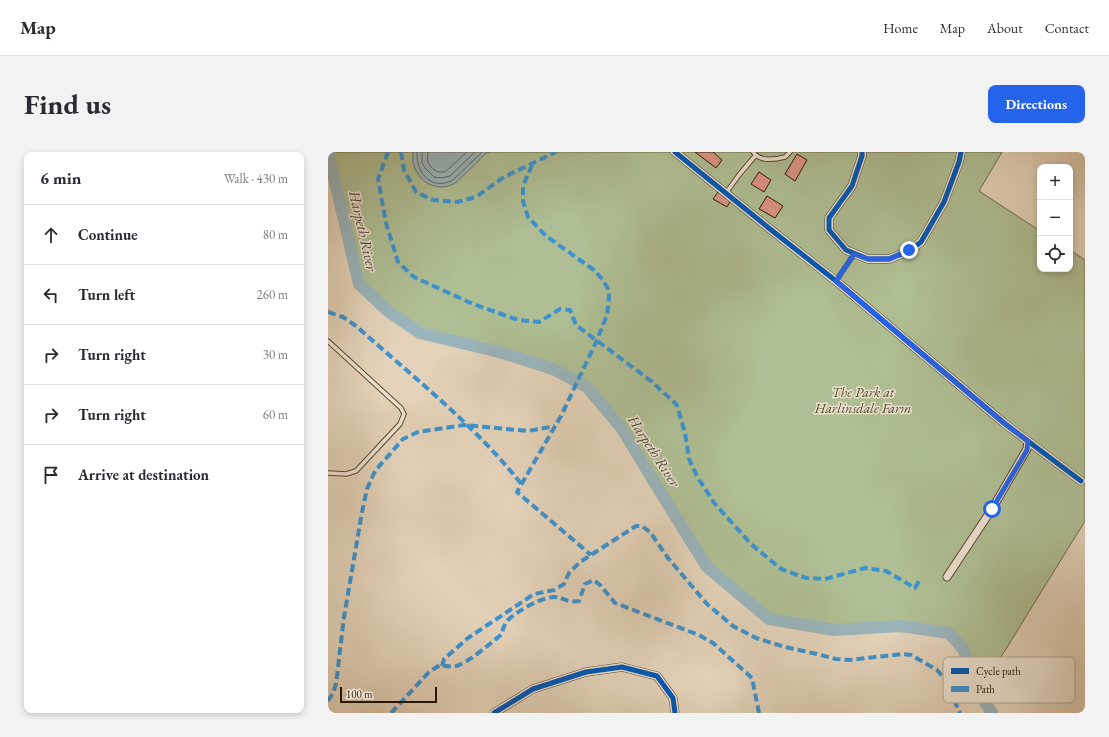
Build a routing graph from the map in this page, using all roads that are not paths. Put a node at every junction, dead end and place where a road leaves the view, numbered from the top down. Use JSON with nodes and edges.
{"nodes":[{"id":1,"x":675,"y":152,"type":"edge"},
{"id":2,"x":790,"y":152,"type":"edge"},
{"id":3,"x":862,"y":152,"type":"edge"},
{"id":4,"x":961,"y":152,"type":"edge"},
{"id":5,"x":754,"y":154,"type":"edge"},
{"id":6,"x":726,"y":194,"type":"junction"},
{"id":7,"x":854,"y":254,"type":"junction"},
{"id":8,"x":836,"y":281,"type":"junction"},
{"id":9,"x":328,"y":342,"type":"edge"},
{"id":10,"x":1028,"y":441,"type":"junction"},
{"id":11,"x":328,"y":473,"type":"edge"},
{"id":12,"x":1080,"y":481,"type":"dead end"},
{"id":13,"x":947,"y":577,"type":"dead end"},
{"id":14,"x":494,"y":713,"type":"edge"},
{"id":15,"x":674,"y":713,"type":"edge"}],
"edges":[{"from":1,"to":6,"type":"street"},
{"from":2,"to":5,"type":"lane"},
{"from":3,"to":7,"type":"street"},
{"from":4,"to":7,"type":"street"},
{"from":5,"to":6,"type":"lane"},
{"from":6,"to":8,"type":"street"},
{"from":7,"to":8,"type":"lane"},
{"from":8,"to":10,"type":"street"},
{"from":9,"to":11,"type":"lane"},
{"from":10,"to":12,"type":"street"},
{"from":10,"to":13,"type":"street"},
{"from":14,"to":15,"type":"street"}]}
